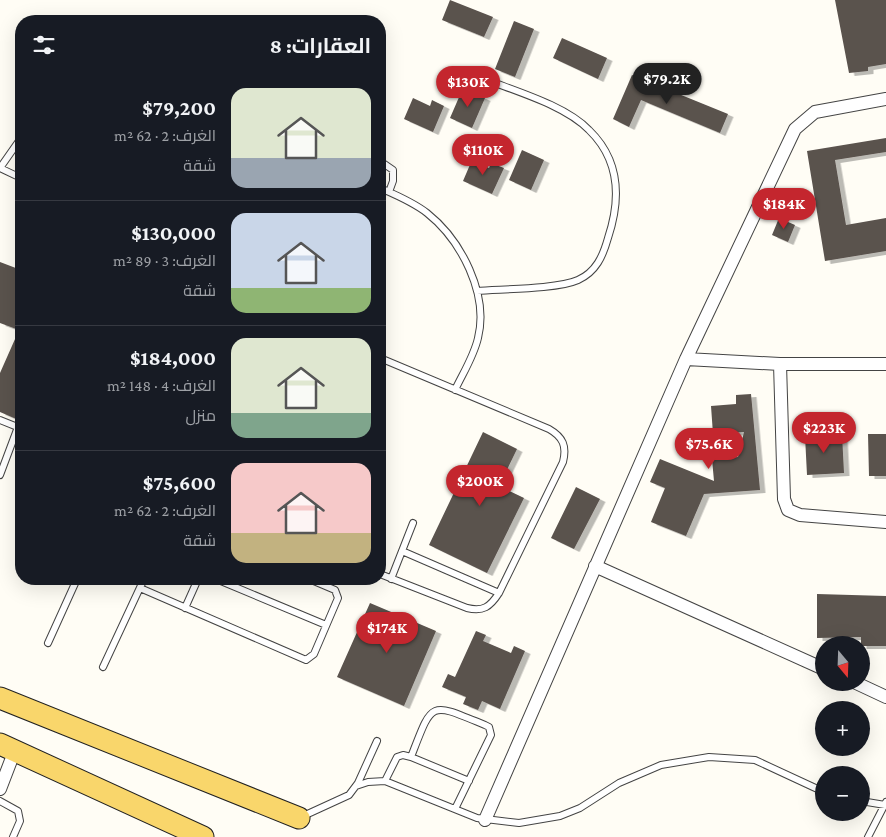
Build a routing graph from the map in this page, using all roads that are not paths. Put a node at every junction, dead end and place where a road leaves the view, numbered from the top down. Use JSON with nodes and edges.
{"nodes":[{"id":1,"x":477,"y":76,"type":"dead end"},
{"id":2,"x":886,"y":98,"type":"edge"},
{"id":3,"x":15,"y":147,"type":"edge"},
{"id":4,"x":386,"y":165,"type":"edge"},
{"id":5,"x":0,"y":168,"type":"edge"},
{"id":6,"x":15,"y":175,"type":"edge"},
{"id":7,"x":386,"y":191,"type":"edge"},
{"id":8,"x":389,"y":192,"type":"junction"},
{"id":9,"x":477,"y":291,"type":"junction"},
{"id":10,"x":686,"y":359,"type":"junction"},
{"id":11,"x":386,"y":361,"type":"edge"},
{"id":12,"x":780,"y":364,"type":"junction"},
{"id":13,"x":886,"y":364,"type":"edge"},
{"id":14,"x":455,"y":390,"type":"junction"},
{"id":15,"x":0,"y":420,"type":"edge"},
{"id":16,"x":15,"y":426,"type":"edge"},
{"id":17,"x":15,"y":438,"type":"edge"},
{"id":18,"x":0,"y":475,"type":"edge"},
{"id":19,"x":886,"y":522,"type":"edge"},
{"id":20,"x":413,"y":523,"type":"dead end"},
{"id":21,"x":402,"y":551,"type":"junction"},
{"id":22,"x":596,"y":566,"type":"junction"},
{"id":23,"x":386,"y":577,"type":"edge"},
{"id":24,"x":391,"y":579,"type":"junction"},
{"id":25,"x":74,"y":585,"type":"edge"},
{"id":26,"x":141,"y":585,"type":"edge"},
{"id":27,"x":195,"y":585,"type":"edge"},
{"id":28,"x":230,"y":585,"type":"edge"},
{"id":29,"x":323,"y":585,"type":"edge"},
{"id":30,"x":140,"y":588,"type":"junction"},
{"id":31,"x":498,"y":593,"type":"junction"},
{"id":32,"x":185,"y":608,"type":"junction"},
{"id":33,"x":326,"y":625,"type":"junction"},
{"id":34,"x":48,"y":643,"type":"dead end"},
{"id":35,"x":815,"y":665,"type":"edge"},
{"id":36,"x":103,"y":667,"type":"dead end"},
{"id":37,"x":870,"y":690,"type":"edge"},
{"id":38,"x":886,"y":697,"type":"edge"},
{"id":39,"x":0,"y":698,"type":"edge"},
{"id":40,"x":377,"y":741,"type":"dead end"},
{"id":41,"x":7,"y":747,"type":"edge"},
{"id":42,"x":411,"y":757,"type":"junction"},
{"id":43,"x":385,"y":781,"type":"junction"},
{"id":44,"x":469,"y":781,"type":"junction"},
{"id":45,"x":356,"y":786,"type":"junction"},
{"id":46,"x":815,"y":788,"type":"edge"},
{"id":47,"x":0,"y":790,"type":"edge"},
{"id":48,"x":0,"y":801,"type":"edge"},
{"id":49,"x":870,"y":802,"type":"edge"},
{"id":50,"x":885,"y":803,"type":"edge"},
{"id":51,"x":455,"y":809,"type":"junction"},
{"id":52,"x":299,"y":818,"type":"joint"},
{"id":53,"x":485,"y":820,"type":"junction"},
{"id":54,"x":13,"y":837,"type":"edge"},
{"id":55,"x":202,"y":837,"type":"edge"},
{"id":56,"x":868,"y":837,"type":"edge"}],
"edges":[{"from":1,"to":9,"type":"lane"},
{"from":2,"to":10,"type":"street"},
{"from":3,"to":5,"type":"lane"},
{"from":4,"to":8,"type":"lane"},
{"from":5,"to":6,"type":"lane"},
{"from":7,"to":8,"type":"lane"},
{"from":8,"to":9,"type":"lane"},
{"from":9,"to":14,"type":"lane"},
{"from":10,"to":12,"type":"street"},
{"from":10,"to":22,"type":"street"},
{"from":11,"to":14,"type":"lane"},
{"from":12,"to":13,"type":"street"},
{"from":12,"to":19,"type":"street"},
{"from":14,"to":31,"type":"lane"},
{"from":15,"to":16,"type":"lane"},
{"from":17,"to":18,"type":"lane"},
{"from":20,"to":21,"type":"lane"},
{"from":21,"to":24,"type":"lane"},
{"from":21,"to":31,"type":"lane"},
{"from":22,"to":35,"type":"street"},
{"from":22,"to":53,"type":"street"},
{"from":23,"to":24,"type":"lane"},
{"from":24,"to":31,"type":"lane"},
{"from":25,"to":34,"type":"lane"},
{"from":26,"to":30,"type":"lane"},
{"from":27,"to":32,"type":"lane"},
{"from":28,"to":33,"type":"lane"},
{"from":29,"to":33,"type":"lane"},
{"from":30,"to":32,"type":"lane"},
{"from":30,"to":36,"type":"lane"},
{"from":32,"to":33,"type":"lane"},
{"from":37,"to":38,"type":"street"},
{"from":39,"to":52,"type":"main road"},
{"from":40,"to":45,"type":"lane"},
{"from":41,"to":47,"type":"street"},
{"from":41,"to":55,"type":"main road"},
{"from":42,"to":43,"type":"lane"},
{"from":42,"to":44,"type":"lane"},
{"from":42,"to":44,"type":"lane"},
{"from":43,"to":45,"type":"lane"},
{"from":43,"to":51,"type":"lane"},
{"from":44,"to":51,"type":"lane"},
{"from":45,"to":52,"type":"lane"},
{"from":46,"to":53,"type":"lane"},
{"from":48,"to":54,"type":"lane"},
{"from":49,"to":50,"type":"lane"},
{"from":50,"to":56,"type":"lane"},
{"from":51,"to":53,"type":"lane"}]}
